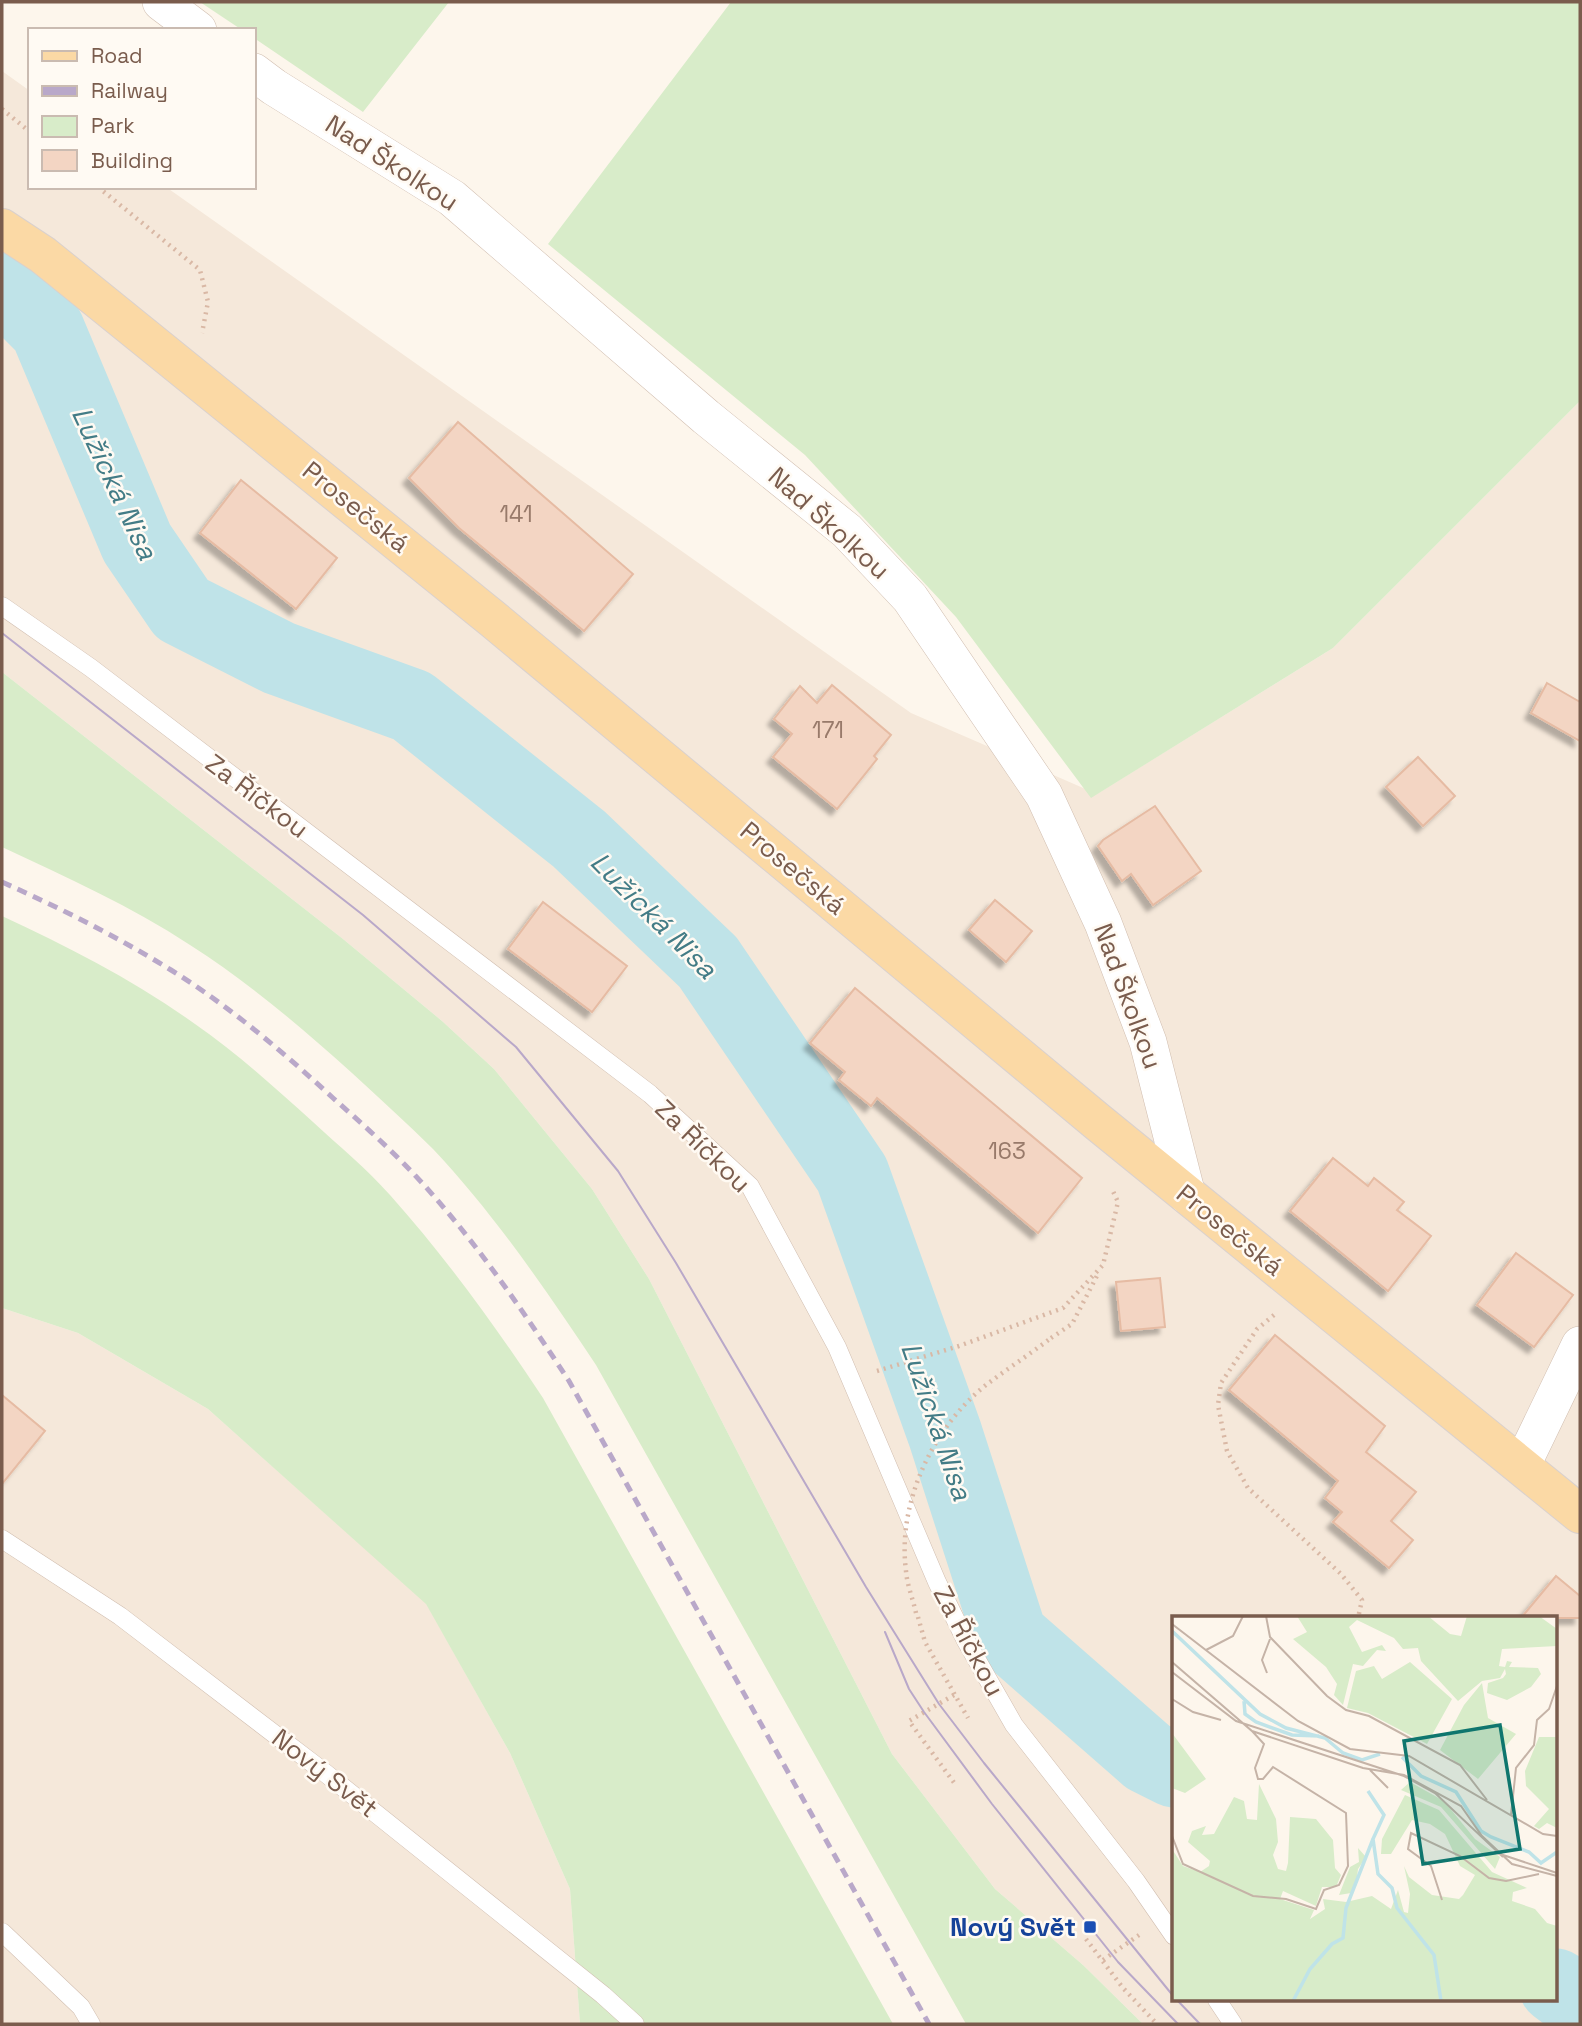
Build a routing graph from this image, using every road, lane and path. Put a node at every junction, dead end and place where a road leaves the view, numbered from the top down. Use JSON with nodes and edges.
{"nodes":[{"id":1,"x":161,"y":2,"type":"edge"},
{"id":2,"x":195,"y":28,"type":"edge"},
{"id":3,"x":256,"y":74,"type":"edge"},
{"id":4,"x":2,"y":109,"type":"edge"},
{"id":5,"x":28,"y":130,"type":"edge"},
{"id":6,"x":100,"y":189,"type":"edge"},
{"id":7,"x":2,"y":228,"type":"edge"},
{"id":8,"x":179,"y":365,"type":"junction"},
{"id":9,"x":2,"y":606,"type":"edge"},
{"id":10,"x":1110,"y":1185,"type":"dead end"},
{"id":11,"x":1187,"y":1195,"type":"junction"},
{"id":12,"x":1103,"y":1265,"type":"junction"},
{"id":13,"x":1304,"y":1289,"type":"junction"},
{"id":14,"x":1580,"y":1345,"type":"edge"},
{"id":15,"x":869,"y":1373,"type":"dead end"},
{"id":16,"x":1522,"y":1465,"type":"junction"},
{"id":17,"x":1580,"y":1514,"type":"edge"},
{"id":18,"x":2,"y":1539,"type":"edge"},
{"id":19,"x":1358,"y":1616,"type":"edge"},
{"id":20,"x":954,"y":1695,"type":"junction"},
{"id":21,"x":968,"y":1718,"type":"dead end"},
{"id":22,"x":956,"y":1784,"type":"dead end"},
{"id":23,"x":2,"y":1932,"type":"edge"},
{"id":24,"x":1141,"y":1933,"type":"dead end"},
{"id":25,"x":1172,"y":1933,"type":"edge"},
{"id":26,"x":1086,"y":1939,"type":"dead end"},
{"id":27,"x":1102,"y":1961,"type":"junction"},
{"id":28,"x":1218,"y":2002,"type":"edge"},
{"id":29,"x":91,"y":2024,"type":"edge"},
{"id":30,"x":635,"y":2024,"type":"edge"},
{"id":31,"x":1157,"y":2024,"type":"edge"},
{"id":32,"x":1233,"y":2024,"type":"edge"}],
"edges":[{"from":1,"to":2,"type":"street"},
{"from":3,"to":11,"type":"street","name":"Nad Školkou"},
{"from":4,"to":5,"type":"path"},
{"from":6,"to":8,"type":"path"},
{"from":7,"to":8,"type":"main road","name":"Prosečská"},
{"from":8,"to":11,"type":"main road","name":"Prosečská"},
{"from":9,"to":25,"type":"lane","name":"Za Říčkou"},
{"from":10,"to":12,"type":"path"},
{"from":11,"to":13,"type":"main road","name":"Prosečská"},
{"from":12,"to":15,"type":"path"},
{"from":12,"to":20,"type":"path","bridge":true},
{"from":13,"to":16,"type":"main road","name":"Prosečská"},
{"from":13,"to":19,"type":"path"},
{"from":14,"to":16,"type":"street"},
{"from":16,"to":17,"type":"main road","name":"Prosečská"},
{"from":18,"to":30,"type":"lane","name":"Nový Svět"},
{"from":20,"to":21,"type":"path"},
{"from":20,"to":22,"type":"path"},
{"from":23,"to":29,"type":"lane"},
{"from":24,"to":27,"type":"path"},
{"from":26,"to":27,"type":"path"},
{"from":27,"to":31,"type":"path"},
{"from":28,"to":32,"type":"lane"}]}
